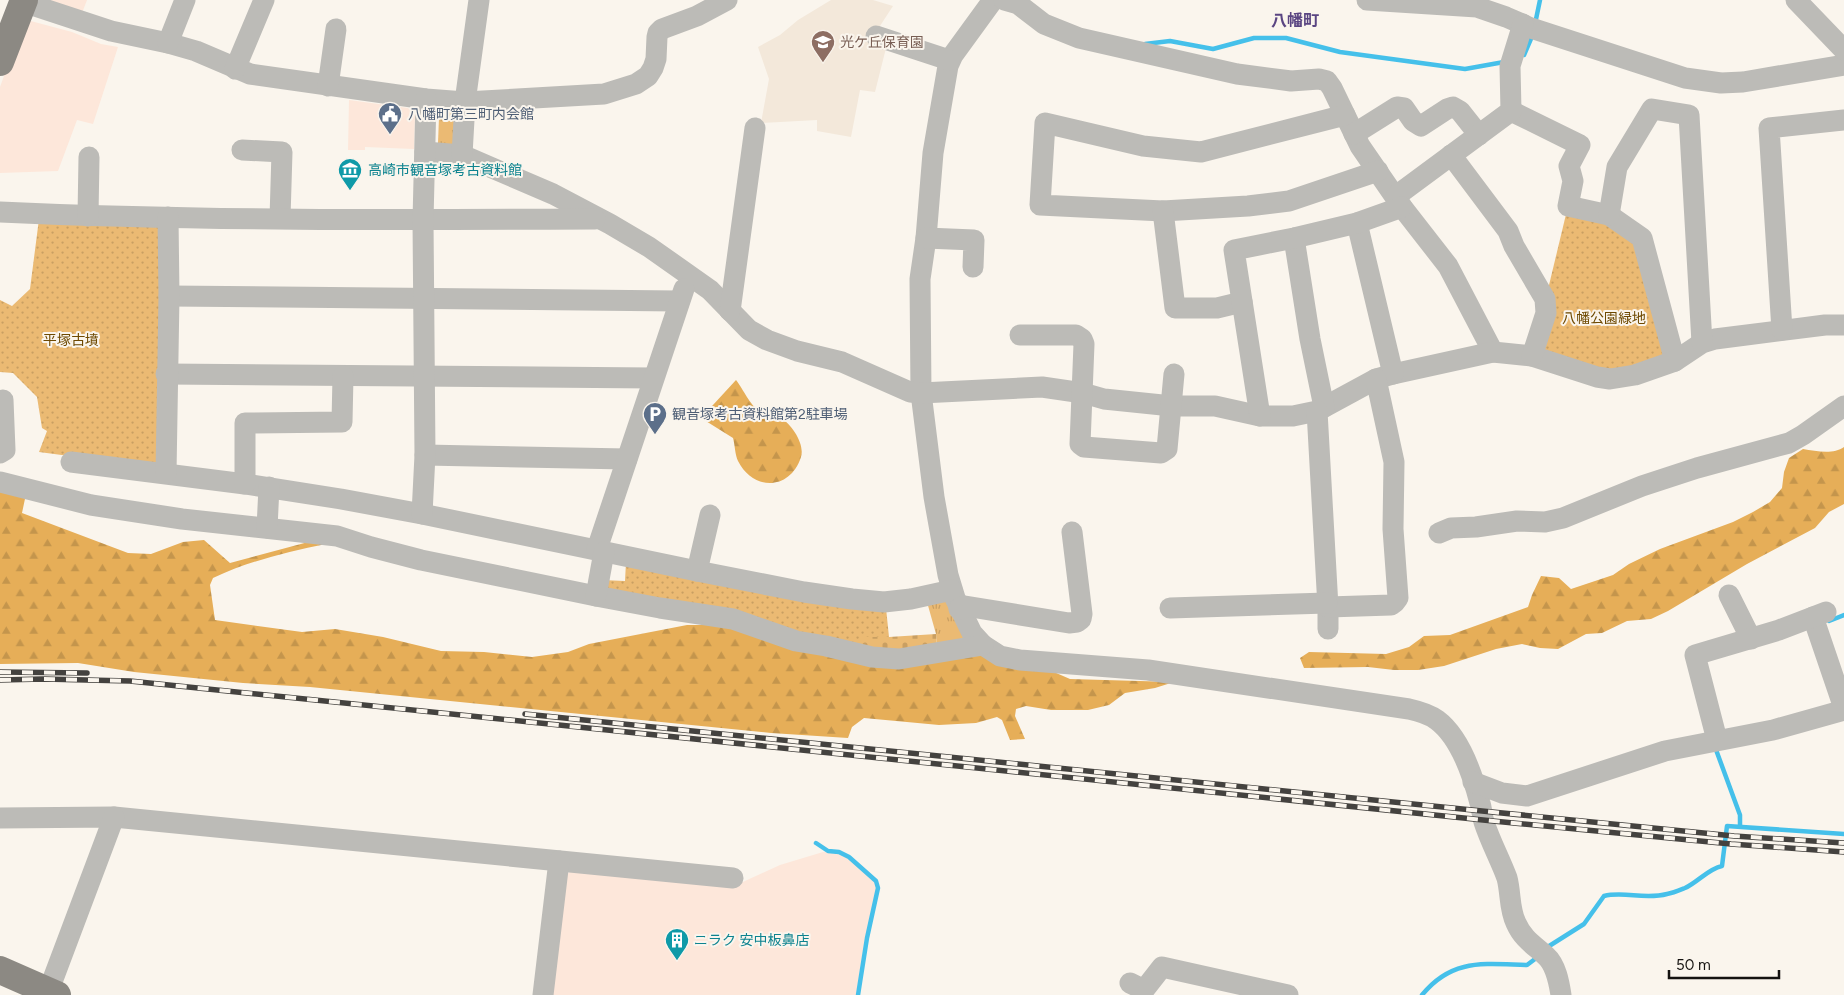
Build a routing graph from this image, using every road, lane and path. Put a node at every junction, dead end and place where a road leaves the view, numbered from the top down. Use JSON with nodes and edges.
{"nodes":[{"id":1,"x":185,"y":0,"type":"edge"},
{"id":2,"x":264,"y":0,"type":"edge"},
{"id":3,"x":479,"y":0,"type":"edge"},
{"id":4,"x":727,"y":0,"type":"edge"},
{"id":5,"x":1003,"y":0,"type":"edge"},
{"id":6,"x":1367,"y":0,"type":"edge"},
{"id":7,"x":1796,"y":0,"type":"edge"},
{"id":8,"x":24,"y":1,"type":"edge"},
{"id":9,"x":694,"y":8,"type":"edge"},
{"id":10,"x":1523,"y":24,"type":"junction"},
{"id":11,"x":336,"y":30,"type":"dead end"},
{"id":12,"x":876,"y":36,"type":"dead end"},
{"id":13,"x":168,"y":43,"type":"junction"},
{"id":14,"x":1844,"y":50,"type":"edge"},
{"id":15,"x":950,"y":60,"type":"junction"},
{"id":16,"x":0,"y":62,"type":"edge"},
{"id":17,"x":1844,"y":65,"type":"edge"},
{"id":18,"x":235,"y":69,"type":"junction"},
{"id":19,"x":328,"y":86,"type":"junction"},
{"id":20,"x":426,"y":99,"type":"junction"},
{"id":21,"x":464,"y":102,"type":"junction"},
{"id":22,"x":1511,"y":111,"type":"junction"},
{"id":23,"x":1844,"y":120,"type":"edge"},
{"id":24,"x":1349,"y":124,"type":"junction"},
{"id":25,"x":755,"y":128,"type":"dead end"},
{"id":26,"x":1479,"y":135,"type":"junction"},
{"id":27,"x":242,"y":150,"type":"dead end"},
{"id":28,"x":426,"y":152,"type":"junction"},
{"id":29,"x":462,"y":155,"type":"junction"},
{"id":30,"x":1451,"y":155,"type":"junction"},
{"id":31,"x":90,"y":157,"type":"dead end"},
{"id":32,"x":1378,"y":171,"type":"junction"},
{"id":33,"x":1399,"y":201,"type":"junction"},
{"id":34,"x":1163,"y":211,"type":"junction"},
{"id":35,"x":0,"y":212,"type":"edge"},
{"id":36,"x":1609,"y":215,"type":"junction"},
{"id":37,"x":88,"y":216,"type":"junction"},
{"id":38,"x":168,"y":217,"type":"junction"},
{"id":39,"x":280,"y":218,"type":"junction"},
{"id":40,"x":598,"y":219,"type":"junction"},
{"id":41,"x":423,"y":220,"type":"junction"},
{"id":42,"x":1357,"y":223,"type":"junction"},
{"id":43,"x":926,"y":238,"type":"junction"},
{"id":44,"x":1294,"y":238,"type":"junction"},
{"id":45,"x":973,"y":268,"type":"dead end"},
{"id":46,"x":689,"y":276,"type":"junction"},
{"id":47,"x":169,"y":296,"type":"junction"},
{"id":48,"x":424,"y":298,"type":"junction"},
{"id":49,"x":678,"y":302,"type":"junction"},
{"id":50,"x":1242,"y":302,"type":"junction"},
{"id":51,"x":730,"y":311,"type":"junction"},
{"id":52,"x":1844,"y":325,"type":"edge"},
{"id":53,"x":1782,"y":330,"type":"junction"},
{"id":54,"x":1020,"y":335,"type":"dead end"},
{"id":55,"x":1702,"y":343,"type":"junction"},
{"id":56,"x":1493,"y":352,"type":"junction"},
{"id":57,"x":1532,"y":356,"type":"junction"},
{"id":58,"x":1675,"y":361,"type":"junction"},
{"id":59,"x":166,"y":374,"type":"junction"},
{"id":60,"x":1174,"y":374,"type":"dead end"},
{"id":61,"x":343,"y":376,"type":"junction"},
{"id":62,"x":1384,"y":376,"type":"junction"},
{"id":63,"x":425,"y":378,"type":"junction"},
{"id":64,"x":653,"y":378,"type":"junction"},
{"id":65,"x":1083,"y":393,"type":"junction"},
{"id":66,"x":921,"y":394,"type":"junction"},
{"id":67,"x":3,"y":400,"type":"dead end"},
{"id":68,"x":1172,"y":406,"type":"junction"},
{"id":69,"x":1844,"y":406,"type":"edge"},
{"id":70,"x":1320,"y":409,"type":"junction"},
{"id":71,"x":1260,"y":416,"type":"junction"},
{"id":72,"x":0,"y":453,"type":"edge"},
{"id":73,"x":425,"y":455,"type":"junction"},
{"id":74,"x":627,"y":458,"type":"junction"},
{"id":75,"x":71,"y":462,"type":"dead end"},
{"id":76,"x":166,"y":473,"type":"junction"},
{"id":77,"x":0,"y":482,"type":"edge"},
{"id":78,"x":245,"y":484,"type":"junction"},
{"id":79,"x":270,"y":488,"type":"junction"},
{"id":80,"x":422,"y":514,"type":"junction"},
{"id":81,"x":710,"y":516,"type":"dead end"},
{"id":82,"x":267,"y":528,"type":"junction"},
{"id":83,"x":1072,"y":532,"type":"dead end"},
{"id":84,"x":1439,"y":533,"type":"dead end"},
{"id":85,"x":600,"y":550,"type":"junction"},
{"id":86,"x":697,"y":571,"type":"junction"},
{"id":87,"x":1729,"y":595,"type":"dead end"},
{"id":88,"x":596,"y":596,"type":"junction"},
{"id":89,"x":955,"y":600,"type":"junction"},
{"id":90,"x":1328,"y":605,"type":"junction"},
{"id":91,"x":1170,"y":608,"type":"dead end"},
{"id":92,"x":1328,"y":629,"type":"dead end"},
{"id":93,"x":1751,"y":639,"type":"junction"},
{"id":94,"x":983,"y":645,"type":"junction"},
{"id":95,"x":1844,"y":709,"type":"edge"},
{"id":96,"x":1717,"y":740,"type":"junction"},
{"id":97,"x":1473,"y":782,"type":"junction"},
{"id":98,"x":114,"y":817,"type":"junction"},
{"id":99,"x":0,"y":818,"type":"edge"},
{"id":100,"x":559,"y":861,"type":"junction"},
{"id":101,"x":733,"y":878,"type":"dead end"},
{"id":102,"x":0,"y":970,"type":"edge"},
{"id":103,"x":1130,"y":983,"type":"dead end"},
{"id":104,"x":53,"y":991,"type":"edge"},
{"id":105,"x":544,"y":995,"type":"edge"},
{"id":106,"x":1288,"y":995,"type":"edge"},
{"id":107,"x":1561,"y":995,"type":"edge"}],
"edges":[{"from":1,"to":13,"type":"street"},
{"from":2,"to":18,"type":"street"},
{"from":3,"to":21,"type":"street"},
{"from":4,"to":9,"type":"street"},
{"from":5,"to":15,"type":"street"},
{"from":5,"to":24,"type":"street"},
{"from":6,"to":10,"type":"street"},
{"from":7,"to":14,"type":"street"},
{"from":8,"to":13,"type":"street"},
{"from":8,"to":16,"type":"main road"},
{"from":9,"to":21,"type":"street"},
{"from":10,"to":17,"type":"street"},
{"from":10,"to":22,"type":"street"},
{"from":11,"to":19,"type":"street"},
{"from":12,"to":15,"type":"street"},
{"from":13,"to":18,"type":"street"},
{"from":15,"to":43,"type":"street"},
{"from":18,"to":19,"type":"street"},
{"from":19,"to":20,"type":"street"},
{"from":20,"to":21,"type":"street"},
{"from":20,"to":28,"type":"street"},
{"from":21,"to":29,"type":"street"},
{"from":22,"to":26,"type":"street"},
{"from":22,"to":36,"type":"street"},
{"from":23,"to":53,"type":"street"},
{"from":24,"to":26,"type":"street"},
{"from":24,"to":32,"type":"street"},
{"from":24,"to":34,"type":"street"},
{"from":25,"to":51,"type":"street"},
{"from":26,"to":30,"type":"street"},
{"from":27,"to":39,"type":"street"},
{"from":28,"to":29,"type":"street"},
{"from":28,"to":41,"type":"street"},
{"from":29,"to":40,"type":"street"},
{"from":30,"to":33,"type":"street"},
{"from":30,"to":57,"type":"street"},
{"from":31,"to":37,"type":"street"},
{"from":32,"to":33,"type":"street"},
{"from":32,"to":34,"type":"street"},
{"from":33,"to":42,"type":"street"},
{"from":33,"to":56,"type":"street"},
{"from":34,"to":50,"type":"street"},
{"from":35,"to":37,"type":"street"},
{"from":36,"to":55,"type":"street"},
{"from":36,"to":58,"type":"street"},
{"from":37,"to":38,"type":"street"},
{"from":38,"to":39,"type":"street"},
{"from":38,"to":47,"type":"street"},
{"from":39,"to":41,"type":"street"},
{"from":40,"to":41,"type":"street"},
{"from":40,"to":46,"type":"street"},
{"from":41,"to":48,"type":"street"},
{"from":42,"to":44,"type":"street"},
{"from":42,"to":62,"type":"street"},
{"from":43,"to":45,"type":"street"},
{"from":43,"to":66,"type":"street"},
{"from":44,"to":50,"type":"street"},
{"from":44,"to":70,"type":"street"},
{"from":46,"to":49,"type":"street"},
{"from":46,"to":51,"type":"street"},
{"from":47,"to":48,"type":"street"},
{"from":47,"to":59,"type":"street"},
{"from":48,"to":49,"type":"street"},
{"from":48,"to":63,"type":"street"},
{"from":49,"to":64,"type":"street"},
{"from":50,"to":71,"type":"street"},
{"from":51,"to":66,"type":"street"},
{"from":52,"to":53,"type":"street"},
{"from":53,"to":55,"type":"street"},
{"from":54,"to":65,"type":"street"},
{"from":55,"to":58,"type":"street"},
{"from":56,"to":57,"type":"street"},
{"from":56,"to":62,"type":"street"},
{"from":57,"to":58,"type":"street"},
{"from":59,"to":61,"type":"street"},
{"from":59,"to":76,"type":"street"},
{"from":60,"to":68,"type":"street"},
{"from":61,"to":63,"type":"street"},
{"from":61,"to":78,"type":"street"},
{"from":62,"to":70,"type":"street"},
{"from":62,"to":90,"type":"street"},
{"from":63,"to":64,"type":"street"},
{"from":63,"to":73,"type":"street"},
{"from":64,"to":74,"type":"street"},
{"from":65,"to":66,"type":"street"},
{"from":65,"to":68,"type":"street"},
{"from":65,"to":68,"type":"street"},
{"from":66,"to":89,"type":"street"},
{"from":67,"to":72,"type":"street"},
{"from":68,"to":71,"type":"street"},
{"from":69,"to":84,"type":"street"},
{"from":70,"to":71,"type":"street"},
{"from":70,"to":90,"type":"street"},
{"from":73,"to":74,"type":"street"},
{"from":73,"to":80,"type":"street"},
{"from":74,"to":85,"type":"street"},
{"from":75,"to":76,"type":"street"},
{"from":76,"to":78,"type":"street"},
{"from":77,"to":82,"type":"street"},
{"from":78,"to":79,"type":"street"},
{"from":79,"to":80,"type":"street"},
{"from":79,"to":82,"type":"street"},
{"from":80,"to":85,"type":"street"},
{"from":81,"to":86,"type":"street"},
{"from":82,"to":88,"type":"street"},
{"from":83,"to":89,"type":"street"},
{"from":85,"to":86,"type":"street"},
{"from":85,"to":88,"type":"street"},
{"from":86,"to":89,"type":"street"},
{"from":87,"to":93,"type":"street"},
{"from":88,"to":94,"type":"street"},
{"from":89,"to":94,"type":"street"},
{"from":90,"to":91,"type":"street"},
{"from":90,"to":92,"type":"street"},
{"from":93,"to":95,"type":"street"},
{"from":93,"to":96,"type":"street"},
{"from":94,"to":97,"type":"street"},
{"from":95,"to":96,"type":"street"},
{"from":96,"to":97,"type":"street"},
{"from":97,"to":107,"type":"street"},
{"from":98,"to":99,"type":"street"},
{"from":98,"to":100,"type":"street"},
{"from":98,"to":104,"type":"street"},
{"from":100,"to":101,"type":"street"},
{"from":100,"to":105,"type":"street"},
{"from":102,"to":104,"type":"main road"},
{"from":103,"to":106,"type":"street"}]}
